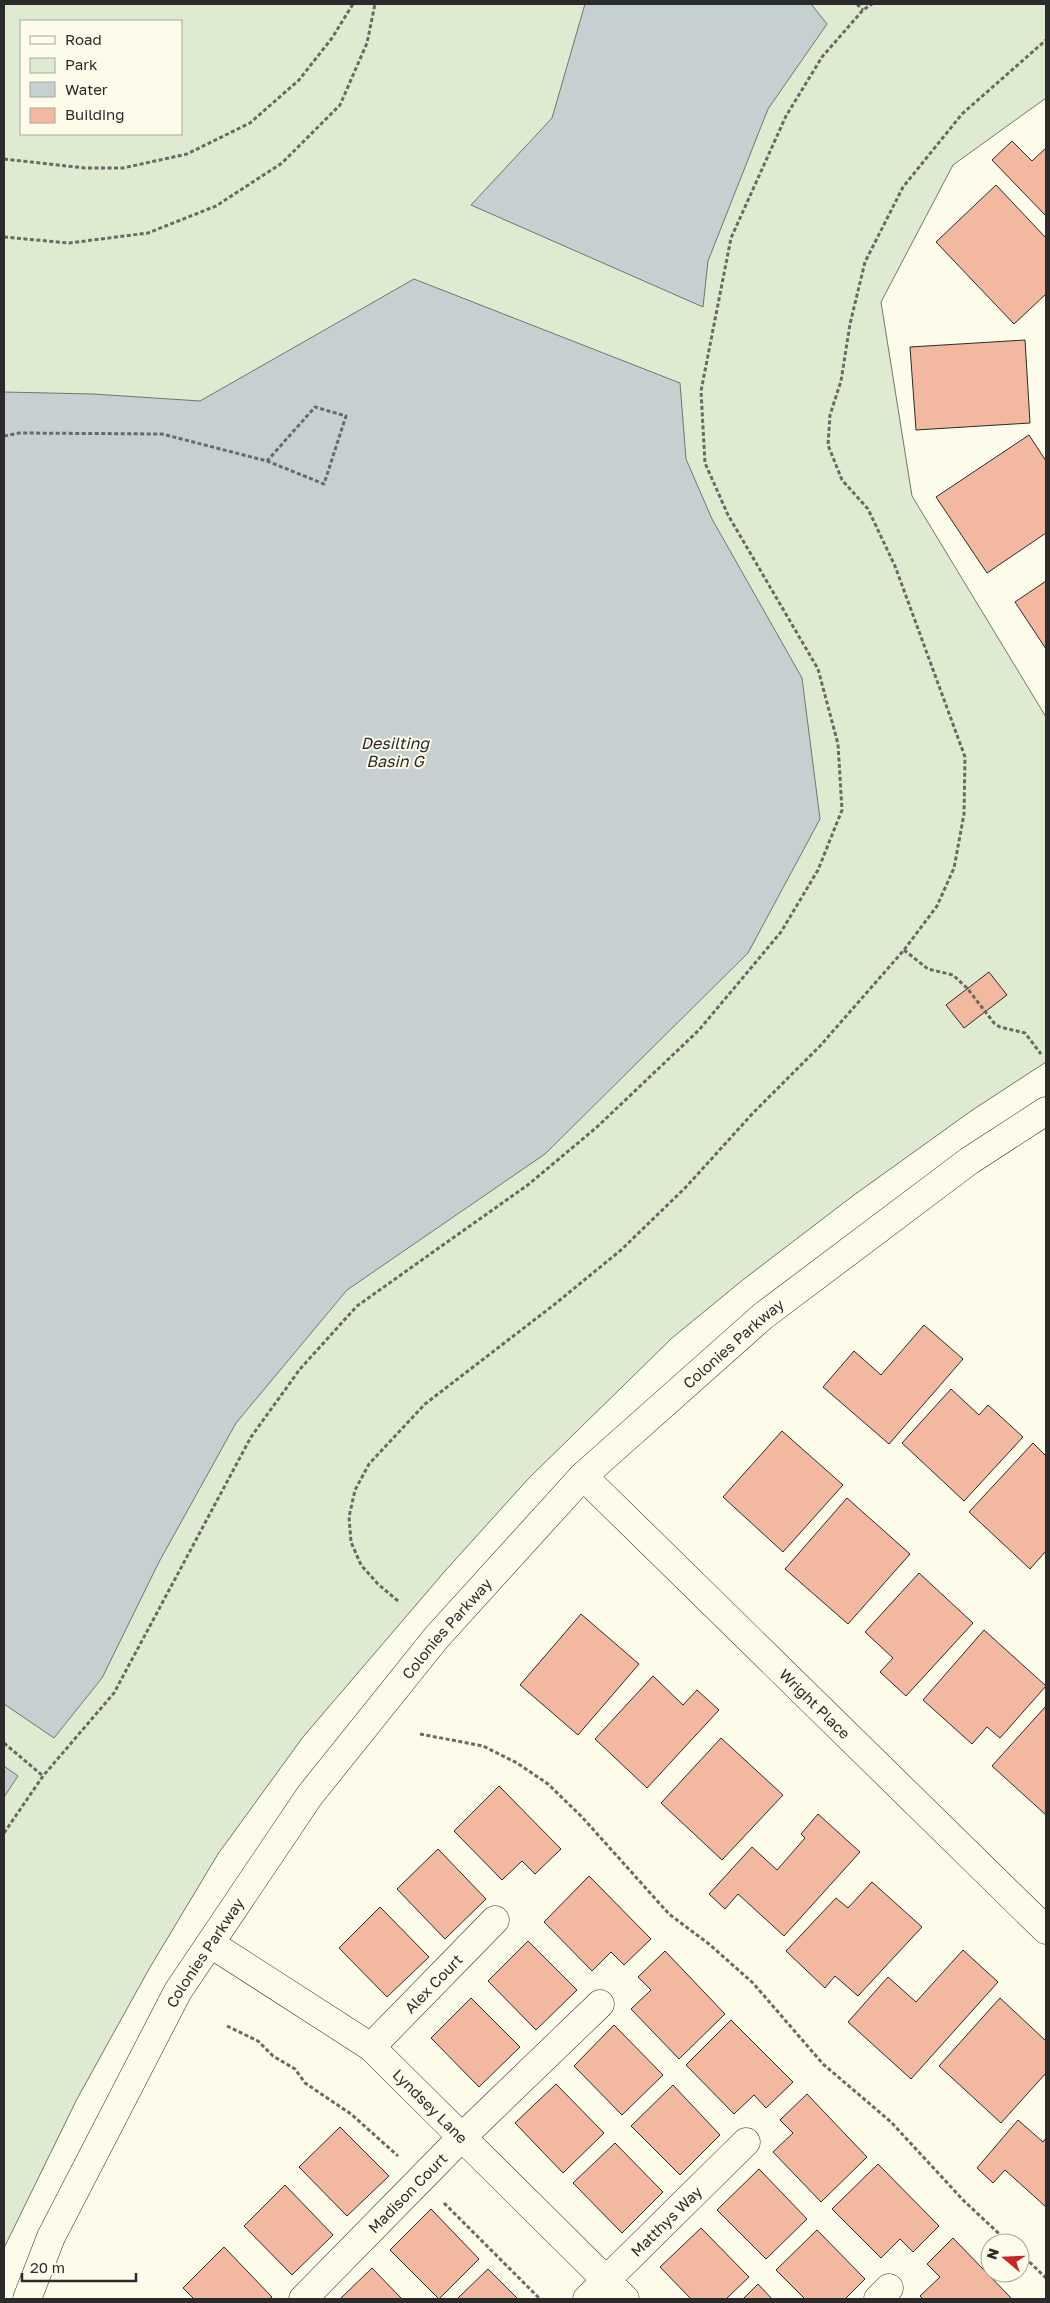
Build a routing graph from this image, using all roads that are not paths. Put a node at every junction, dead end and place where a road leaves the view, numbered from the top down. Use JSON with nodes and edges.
{"nodes":[{"id":1,"x":1046,"y":1111,"type":"edge"},
{"id":2,"x":583,"y":1476,"type":"junction"},
{"id":3,"x":495,"y":1920,"type":"dead end"},
{"id":4,"x":1046,"y":1930,"type":"edge"},
{"id":5,"x":211,"y":1944,"type":"junction"},
{"id":6,"x":600,"y":2004,"type":"dead end"},
{"id":7,"x":371,"y":2047,"type":"junction"},
{"id":8,"x":462,"y":2137,"type":"junction"},
{"id":9,"x":746,"y":2142,"type":"dead end"},
{"id":10,"x":606,"y":2280,"type":"junction"},
{"id":11,"x":28,"y":2299,"type":"edge"},
{"id":12,"x":303,"y":2299,"type":"edge"},
{"id":13,"x":587,"y":2299,"type":"edge"},
{"id":14,"x":625,"y":2299,"type":"edge"}],
"edges":[{"from":1,"to":2,"type":"street","name":"Colonies Parkway"},
{"from":2,"to":4,"type":"street","name":"Wright Place"},
{"from":2,"to":5,"type":"street","name":"Colonies Parkway"},
{"from":3,"to":7,"type":"street","name":"Alex Court"},
{"from":5,"to":7,"type":"street","name":"Lyndsey Lane"},
{"from":5,"to":11,"type":"street","name":"Colonies Parkway"},
{"from":6,"to":8,"type":"street","name":"Madison Court"},
{"from":7,"to":8,"type":"street","name":"Lyndsey Lane"},
{"from":8,"to":10,"type":"street","name":"Lyndsey Lane"},
{"from":8,"to":12,"type":"street","name":"Madison Court"},
{"from":9,"to":10,"type":"street","name":"Matthys Way"},
{"from":10,"to":13,"type":"street","name":"Matthys Way"},
{"from":10,"to":14,"type":"street","name":"Lyndsey Lane"}]}
